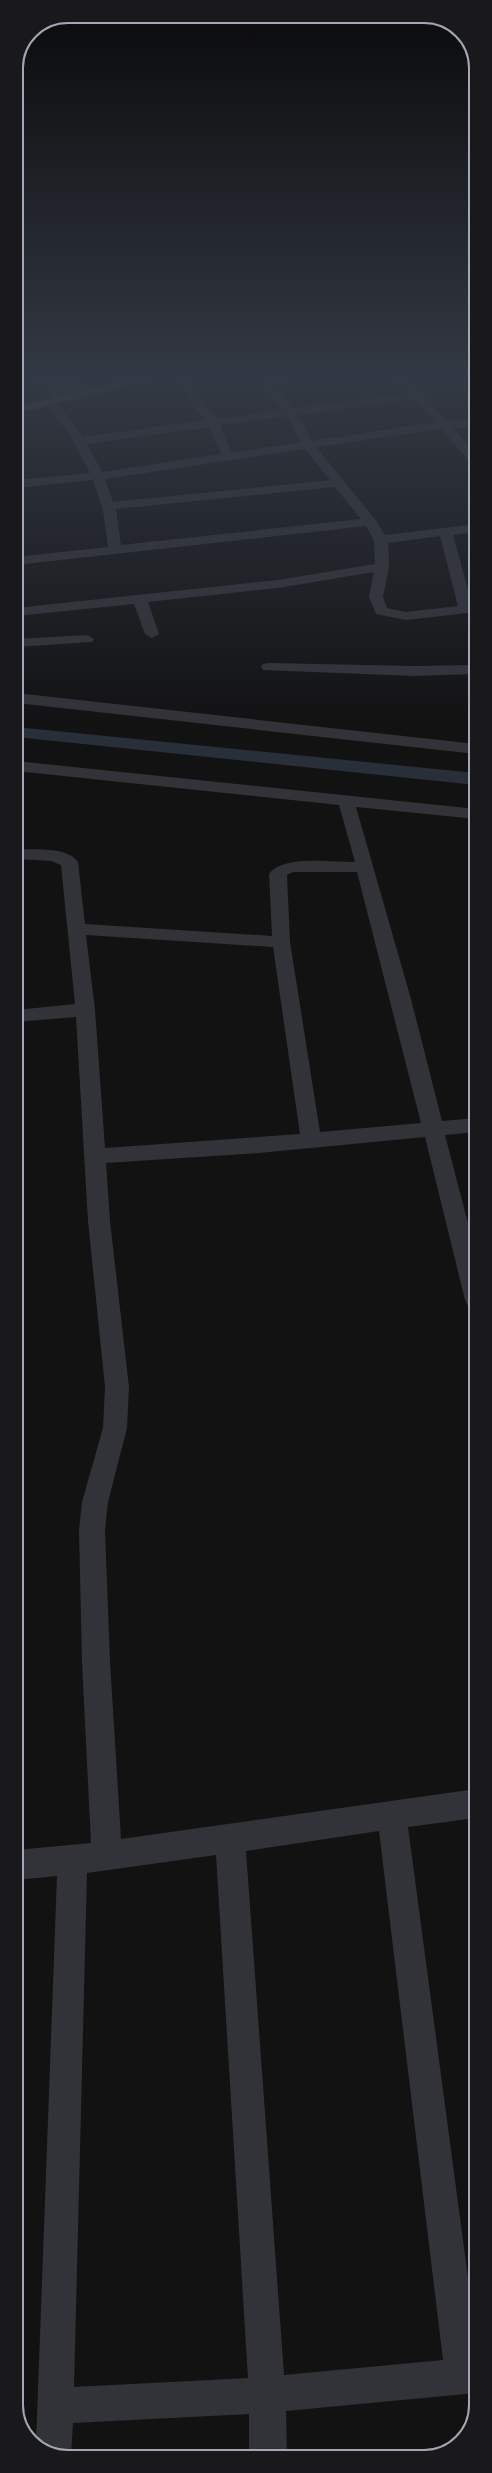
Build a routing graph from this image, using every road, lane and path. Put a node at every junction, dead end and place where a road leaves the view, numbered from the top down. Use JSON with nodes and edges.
{"nodes":[{"id":1,"x":105,"y":493,"type":"edge"},
{"id":2,"x":234,"y":493,"type":"edge"},
{"id":3,"x":346,"y":493,"type":"edge"},
{"id":4,"x":109,"y":506,"type":"junction"},
{"id":5,"x":370,"y":522,"type":"junction"},
{"id":6,"x":469,"y":529,"type":"edge"},
{"id":7,"x":446,"y":532,"type":"junction"},
{"id":8,"x":381,"y":540,"type":"junction"},
{"id":9,"x":115,"y":551,"type":"junction"},
{"id":10,"x":23,"y":560,"type":"edge"},
{"id":11,"x":382,"y":567,"type":"junction"},
{"id":12,"x":140,"y":600,"type":"junction"},
{"id":13,"x":469,"y":603,"type":"edge"},
{"id":14,"x":469,"y":609,"type":"edge"},
{"id":15,"x":23,"y":611,"type":"edge"},
{"id":16,"x":152,"y":634,"type":"dead end"},
{"id":17,"x":87,"y":639,"type":"dead end"},
{"id":18,"x":23,"y":643,"type":"edge"},
{"id":19,"x":268,"y":667,"type":"dead end"},
{"id":20,"x":469,"y":669,"type":"edge"},
{"id":21,"x":23,"y":699,"type":"edge"},
{"id":22,"x":469,"y":747,"type":"edge"},
{"id":23,"x":23,"y":767,"type":"edge"},
{"id":24,"x":346,"y":799,"type":"junction"},
{"id":25,"x":469,"y":813,"type":"edge"},
{"id":26,"x":23,"y":854,"type":"edge"},
{"id":27,"x":365,"y":867,"type":"junction"},
{"id":28,"x":76,"y":929,"type":"junction"},
{"id":29,"x":281,"y":942,"type":"junction"},
{"id":30,"x":85,"y":1010,"type":"junction"},
{"id":31,"x":23,"y":1015,"type":"edge"},
{"id":32,"x":469,"y":1125,"type":"edge"},
{"id":33,"x":433,"y":1128,"type":"junction"},
{"id":34,"x":311,"y":1139,"type":"junction"},
{"id":35,"x":95,"y":1156,"type":"junction"},
{"id":36,"x":469,"y":1272,"type":"edge"},
{"id":37,"x":469,"y":1804,"type":"edge"},
{"id":38,"x":392,"y":1817,"type":"junction"},
{"id":39,"x":230,"y":1840,"type":"junction"},
{"id":40,"x":107,"y":1856,"type":"junction"},
{"id":41,"x":72,"y":1860,"type":"junction"},
{"id":42,"x":23,"y":1864,"type":"edge"},
{"id":43,"x":469,"y":2375,"type":"edge"},
{"id":44,"x":267,"y":2395,"type":"junction"},
{"id":45,"x":56,"y":2406,"type":"junction"},
{"id":46,"x":54,"y":2448,"type":"edge"},
{"id":47,"x":268,"y":2450,"type":"edge"}],
"edges":[{"from":1,"to":4,"type":"street"},
{"from":2,"to":4,"type":"street"},
{"from":3,"to":5,"type":"street"},
{"from":4,"to":9,"type":"street"},
{"from":5,"to":8,"type":"street"},
{"from":5,"to":9,"type":"street"},
{"from":6,"to":7,"type":"street"},
{"from":7,"to":8,"type":"street"},
{"from":7,"to":13,"type":"street"},
{"from":8,"to":11,"type":"street"},
{"from":9,"to":10,"type":"street"},
{"from":11,"to":12,"type":"street"},
{"from":11,"to":14,"type":"street"},
{"from":12,"to":15,"type":"street"},
{"from":12,"to":16,"type":"street"},
{"from":17,"to":18,"type":"street"},
{"from":19,"to":20,"type":"street"},
{"from":21,"to":22,"type":"street"},
{"from":23,"to":24,"type":"street"},
{"from":24,"to":25,"type":"street"},
{"from":24,"to":27,"type":"street"},
{"from":26,"to":28,"type":"street"},
{"from":27,"to":29,"type":"street"},
{"from":27,"to":33,"type":"street"},
{"from":28,"to":29,"type":"street"},
{"from":28,"to":30,"type":"street"},
{"from":29,"to":34,"type":"street"},
{"from":30,"to":31,"type":"street"},
{"from":30,"to":35,"type":"street"},
{"from":32,"to":33,"type":"street"},
{"from":33,"to":34,"type":"street"},
{"from":33,"to":36,"type":"street"},
{"from":34,"to":35,"type":"street"},
{"from":35,"to":40,"type":"street"},
{"from":37,"to":38,"type":"street"},
{"from":38,"to":39,"type":"street"},
{"from":38,"to":43,"type":"street"},
{"from":39,"to":40,"type":"street"},
{"from":39,"to":44,"type":"street"},
{"from":40,"to":41,"type":"street"},
{"from":41,"to":42,"type":"street"},
{"from":41,"to":45,"type":"street"},
{"from":43,"to":44,"type":"street"},
{"from":44,"to":45,"type":"street"},
{"from":44,"to":47,"type":"street"},
{"from":45,"to":46,"type":"street"}]}
